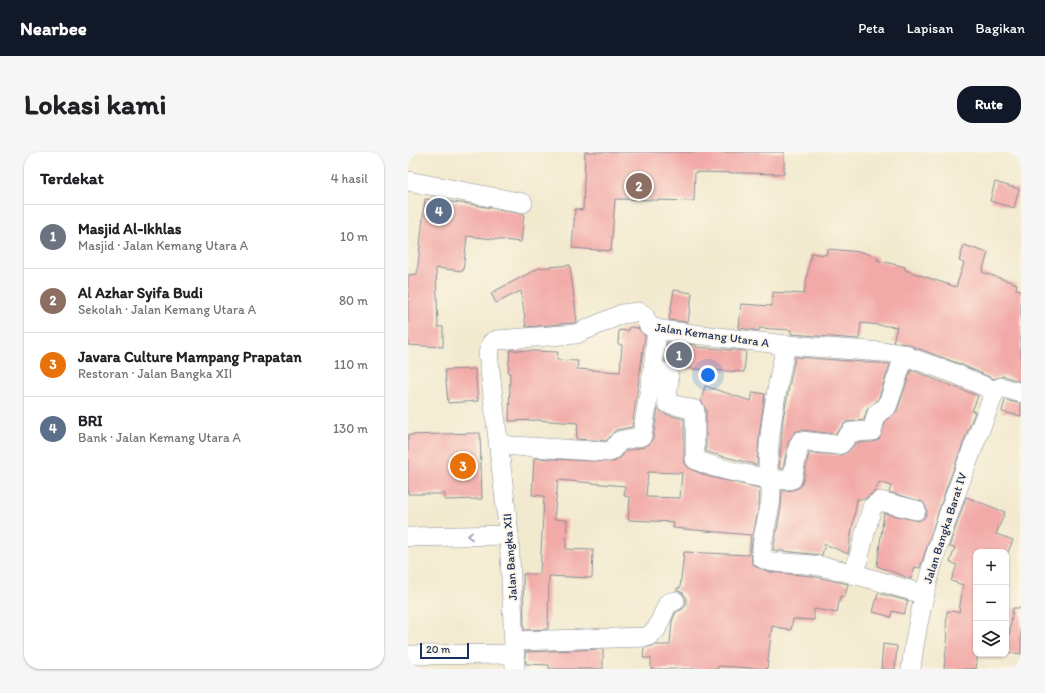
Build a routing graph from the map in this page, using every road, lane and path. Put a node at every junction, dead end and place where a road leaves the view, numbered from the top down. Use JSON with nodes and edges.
{"nodes":[{"id":1,"x":408,"y":181,"type":"edge"},
{"id":2,"x":523,"y":203,"type":"dead end"},
{"id":3,"x":657,"y":329,"type":"junction"},
{"id":4,"x":786,"y":345,"type":"junction"},
{"id":5,"x":905,"y":354,"type":"junction"},
{"id":6,"x":653,"y":369,"type":"junction"},
{"id":7,"x":995,"y":391,"type":"junction"},
{"id":8,"x":1021,"y":393,"type":"edge"},
{"id":9,"x":500,"y":445,"type":"junction"},
{"id":10,"x":769,"y":480,"type":"junction"},
{"id":11,"x":916,"y":510,"type":"dead end"},
{"id":12,"x":509,"y":535,"type":"junction"},
{"id":13,"x":408,"y":537,"type":"edge"},
{"id":14,"x":854,"y":575,"type":"junction"},
{"id":15,"x":924,"y":594,"type":"junction"},
{"id":16,"x":675,"y":601,"type":"dead end"},
{"id":17,"x":515,"y":655,"type":"edge"},
{"id":18,"x":408,"y":656,"type":"edge"},
{"id":19,"x":911,"y":669,"type":"edge"}],
"edges":[{"from":1,"to":2,"type":"street"},
{"from":3,"to":4,"type":"street","name":"Jalan Kemang Utara A"},
{"from":3,"to":6,"type":"street"},
{"from":3,"to":9,"type":"street","name":"Jalan Kemang Utara A"},
{"from":4,"to":5,"type":"street","name":"Jalan Kemang Utara A"},
{"from":4,"to":10,"type":"street"},
{"from":5,"to":7,"type":"street","name":"Jalan Kemang Utara A"},
{"from":5,"to":10,"type":"street"},
{"from":6,"to":9,"type":"street"},
{"from":6,"to":10,"type":"street"},
{"from":7,"to":8,"type":"street"},
{"from":7,"to":15,"type":"street","name":"Jalan Bangka Barat IV"},
{"from":9,"to":12,"type":"street","name":"Jalan Bangka XII"},
{"from":10,"to":14,"type":"street"},
{"from":11,"to":14,"type":"street"},
{"from":12,"to":13,"type":"street","one_way":true},
{"from":12,"to":17,"type":"street","name":"Jalan Bangka XII"},
{"from":14,"to":15,"type":"street"},
{"from":15,"to":19,"type":"street","name":"Jalan Bangka Barat IV"},
{"from":16,"to":17,"type":"street"},
{"from":17,"to":18,"type":"street"}]}
